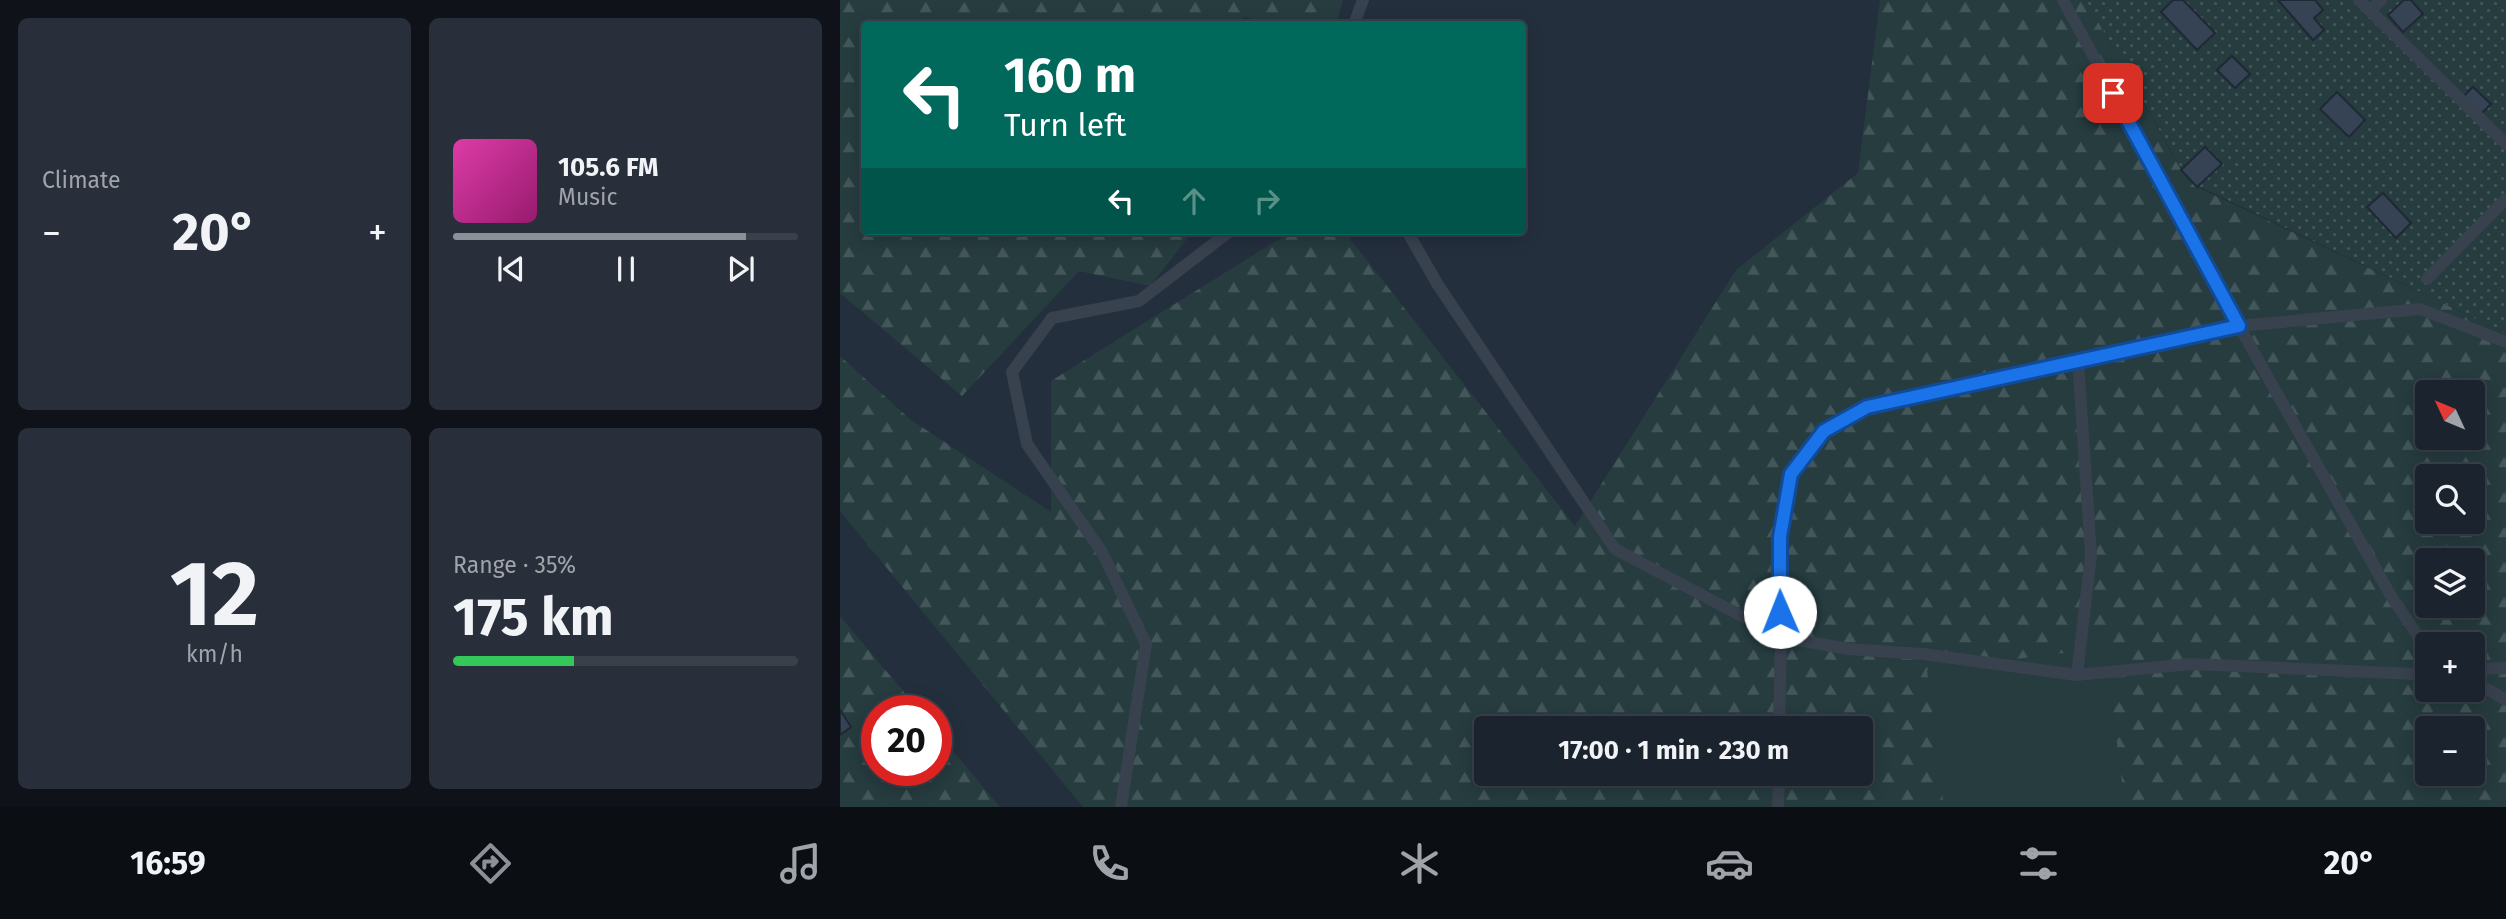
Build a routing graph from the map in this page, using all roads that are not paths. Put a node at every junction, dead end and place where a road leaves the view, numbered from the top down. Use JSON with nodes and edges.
{"nodes":[{"id":1,"x":1363,"y":0,"type":"edge"},
{"id":2,"x":2063,"y":0,"type":"edge"},
{"id":3,"x":2359,"y":0,"type":"edge"},
{"id":4,"x":2381,"y":0,"type":"edge"},
{"id":5,"x":2370,"y":11,"type":"junction"},
{"id":6,"x":1355,"y":21,"type":"edge"},
{"id":7,"x":2506,"y":144,"type":"edge"},
{"id":8,"x":2506,"y":199,"type":"edge"},
{"id":9,"x":1225,"y":235,"type":"edge"},
{"id":10,"x":1409,"y":235,"type":"edge"},
{"id":11,"x":2427,"y":279,"type":"dead end"},
{"id":12,"x":2239,"y":326,"type":"junction"},
{"id":13,"x":2506,"y":342,"type":"edge"},
{"id":14,"x":2078,"y":361,"type":"junction"},
{"id":15,"x":2415,"y":632,"type":"edge"},
{"id":16,"x":1781,"y":637,"type":"junction"},
{"id":17,"x":2506,"y":668,"type":"edge"},
{"id":18,"x":2485,"y":669,"type":"edge"},
{"id":19,"x":2415,"y":674,"type":"edge"},
{"id":20,"x":2077,"y":675,"type":"junction"},
{"id":21,"x":2485,"y":688,"type":"edge"},
{"id":22,"x":2506,"y":700,"type":"edge"},
{"id":23,"x":1779,"y":716,"type":"edge"},
{"id":24,"x":1779,"y":786,"type":"edge"},
{"id":25,"x":1121,"y":807,"type":"edge"},
{"id":26,"x":1778,"y":807,"type":"edge"}],
"edges":[{"from":1,"to":6,"type":"lane"},
{"from":2,"to":12,"type":"lane"},
{"from":3,"to":5,"type":"lane"},
{"from":4,"to":5,"type":"lane"},
{"from":5,"to":7,"type":"lane"},
{"from":8,"to":11,"type":"lane"},
{"from":9,"to":25,"type":"lane"},
{"from":10,"to":16,"type":"lane"},
{"from":12,"to":13,"type":"lane"},
{"from":12,"to":14,"type":"lane"},
{"from":12,"to":15,"type":"lane"},
{"from":14,"to":16,"type":"lane"},
{"from":14,"to":20,"type":"lane"},
{"from":16,"to":20,"type":"lane"},
{"from":16,"to":23,"type":"lane"},
{"from":17,"to":18,"type":"lane"},
{"from":19,"to":20,"type":"lane"},
{"from":21,"to":22,"type":"lane"},
{"from":24,"to":26,"type":"lane"}]}
